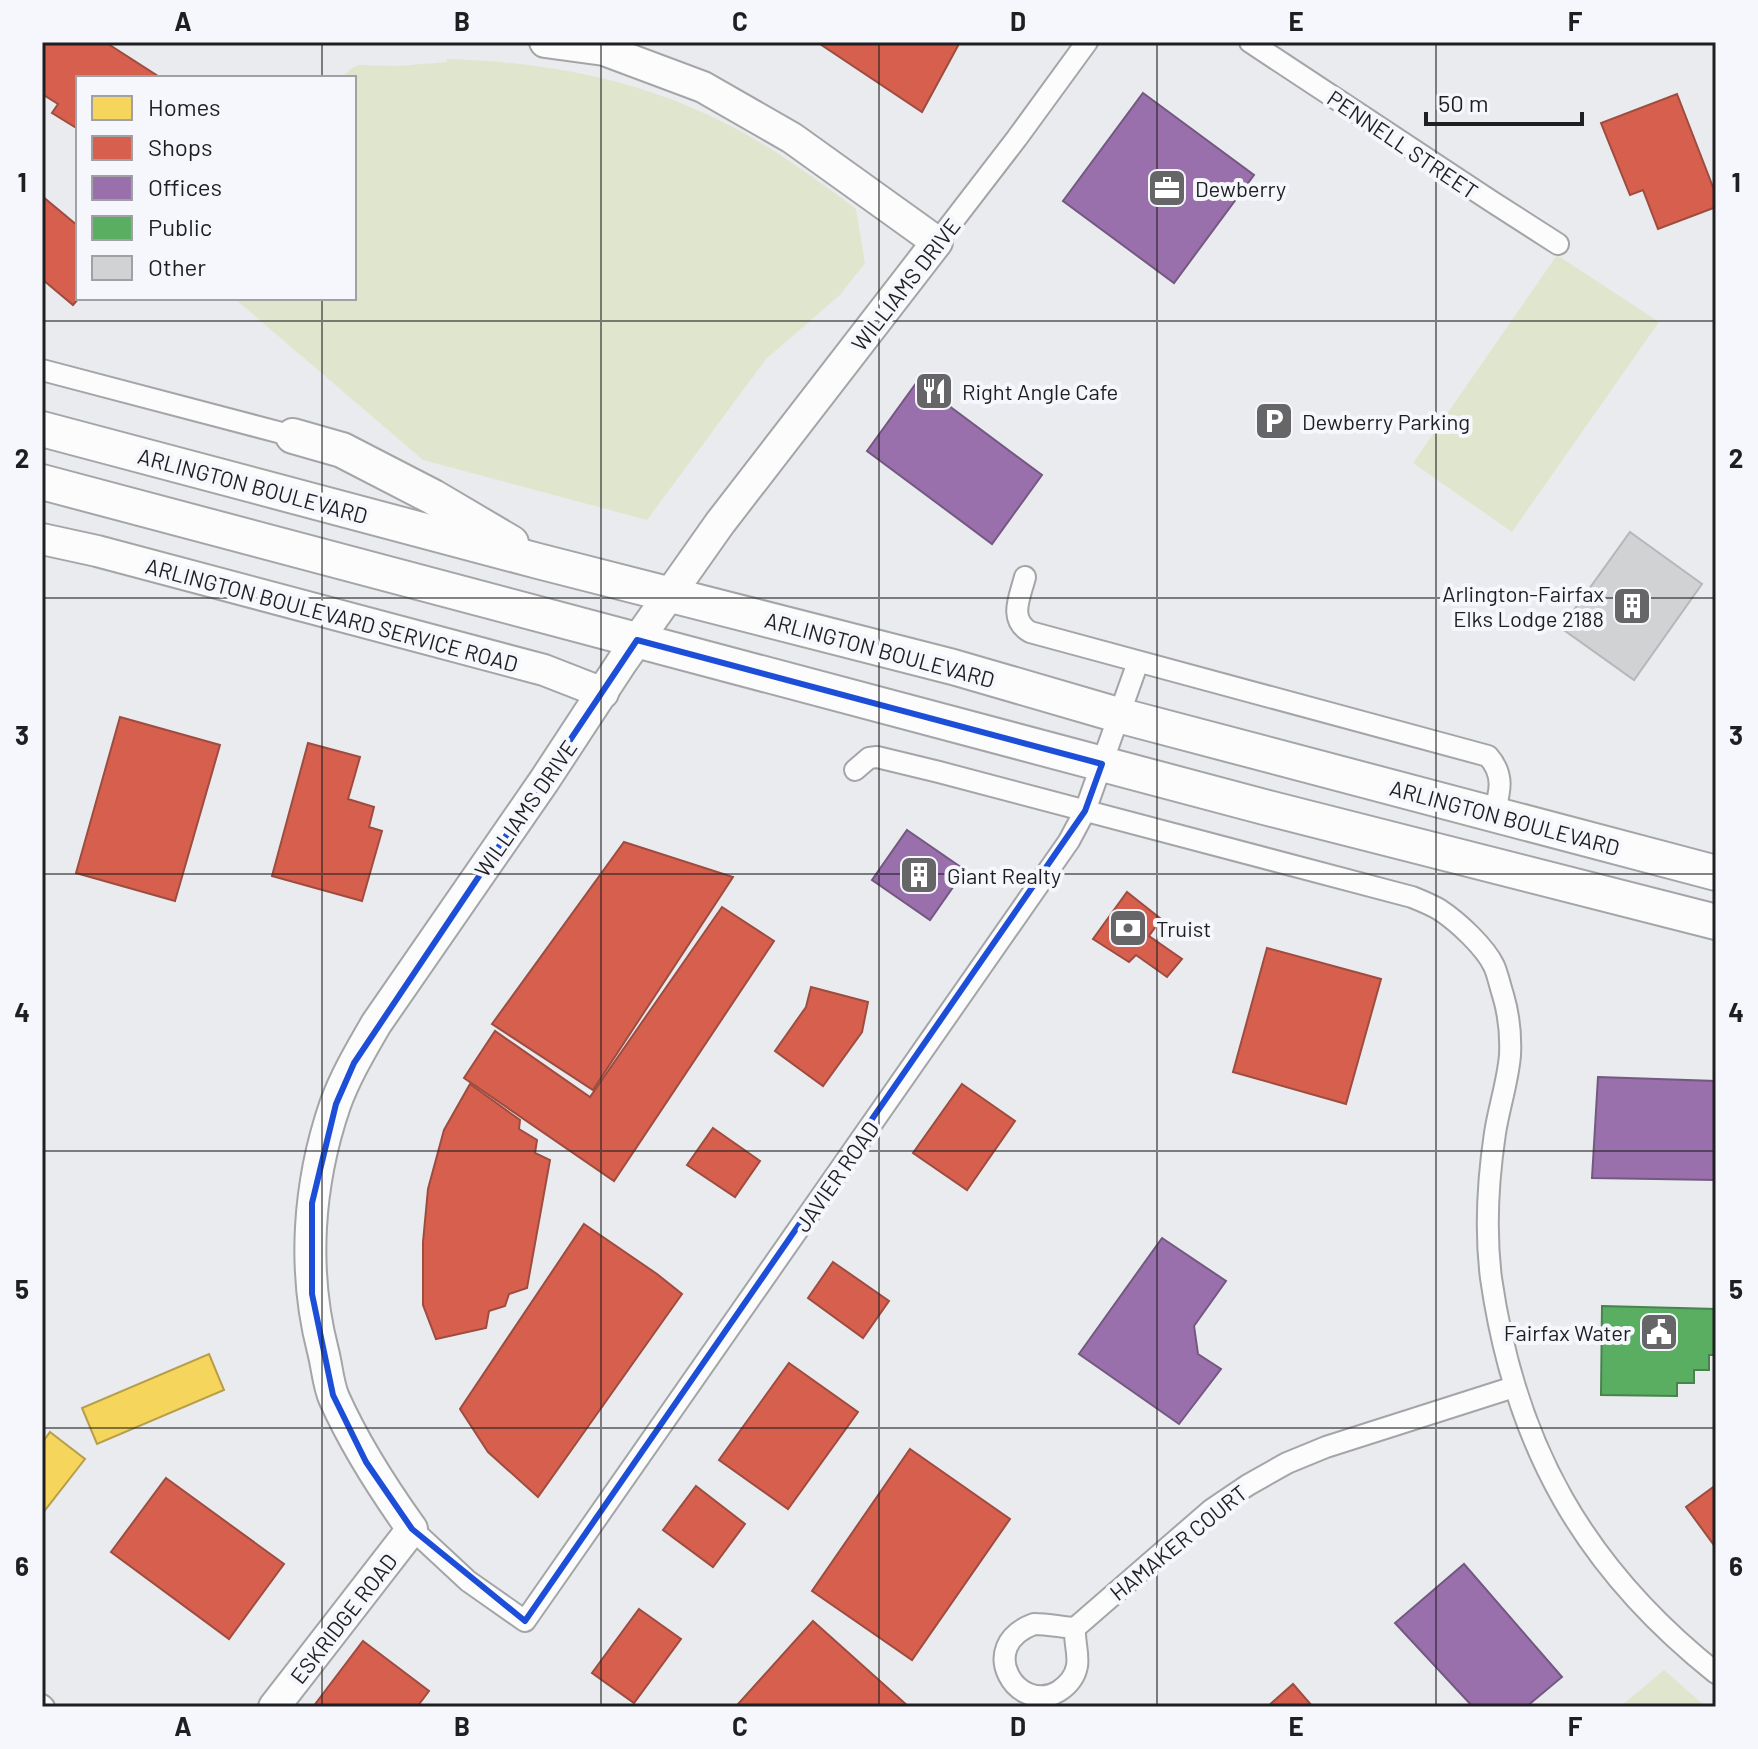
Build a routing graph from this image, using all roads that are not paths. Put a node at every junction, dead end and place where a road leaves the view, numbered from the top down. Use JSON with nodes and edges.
{"nodes":[{"id":1,"x":545,"y":42,"type":"edge"},
{"id":2,"x":1087,"y":42,"type":"edge"},
{"id":3,"x":1250,"y":42,"type":"edge"},
{"id":4,"x":937,"y":242,"type":"junction"},
{"id":5,"x":1558,"y":244,"type":"dead end"},
{"id":6,"x":42,"y":370,"type":"edge"},
{"id":7,"x":42,"y":427,"type":"edge"},
{"id":8,"x":293,"y":436,"type":"joint"},
{"id":9,"x":42,"y":482,"type":"edge"},
{"id":10,"x":42,"y":489,"type":"edge"},
{"id":11,"x":141,"y":509,"type":"junction"},
{"id":12,"x":50,"y":540,"type":"edge"},
{"id":13,"x":538,"y":561,"type":"junction"},
{"id":14,"x":1025,"y":577,"type":"dead end"},
{"id":15,"x":670,"y":595,"type":"junction"},
{"id":16,"x":637,"y":640,"type":"junction"},
{"id":17,"x":1138,"y":662,"type":"junction"},
{"id":18,"x":603,"y":693,"type":"junction"},
{"id":19,"x":1118,"y":715,"type":"junction"},
{"id":20,"x":1102,"y":764,"type":"junction"},
{"id":21,"x":855,"y":770,"type":"dead end"},
{"id":22,"x":1085,"y":811,"type":"junction"},
{"id":23,"x":1494,"y":814,"type":"junction"},
{"id":24,"x":1716,"y":873,"type":"edge"},
{"id":25,"x":1716,"y":922,"type":"edge"},
{"id":26,"x":1514,"y":1387,"type":"junction"},
{"id":27,"x":412,"y":1529,"type":"junction"},
{"id":28,"x":525,"y":1621,"type":"joint"},
{"id":29,"x":1075,"y":1628,"type":"dead end"},
{"id":30,"x":1716,"y":1673,"type":"edge"},
{"id":31,"x":274,"y":1707,"type":"edge"}],
"edges":[{"from":1,"to":4,"type":"street"},
{"from":2,"to":4,"type":"street","name":"WILLIAMS DRIVE"},
{"from":3,"to":5,"type":"street","name":"PENNELL STREET"},
{"from":4,"to":15,"type":"street","name":"WILLIAMS DRIVE"},
{"from":6,"to":8,"type":"street"},
{"from":7,"to":13,"type":"main road","name":"ARLINGTON BOULEVARD"},
{"from":8,"to":13,"type":"main road"},
{"from":9,"to":11,"type":"main road"},
{"from":10,"to":11,"type":"main road"},
{"from":11,"to":16,"type":"main road"},
{"from":12,"to":18,"type":"street","name":"ARLINGTON BOULEVARD SERVICE ROAD"},
{"from":13,"to":15,"type":"main road","name":"ARLINGTON BOULEVARD"},
{"from":14,"to":17,"type":"street"},
{"from":15,"to":16,"type":"street","name":"WILLIAMS DRIVE"},
{"from":15,"to":19,"type":"main road","name":"ARLINGTON BOULEVARD"},
{"from":16,"to":18,"type":"street","name":"WILLIAMS DRIVE"},
{"from":16,"to":20,"type":"main road"},
{"from":17,"to":19,"type":"street","name":"JAVIER ROAD"},
{"from":17,"to":23,"type":"street"},
{"from":18,"to":27,"type":"street","name":"WILLIAMS DRIVE"},
{"from":19,"to":20,"type":"street","name":"JAVIER ROAD"},
{"from":19,"to":23,"type":"main road","name":"ARLINGTON BOULEVARD"},
{"from":20,"to":22,"type":"street","name":"JAVIER ROAD"},
{"from":20,"to":25,"type":"main road"},
{"from":21,"to":22,"type":"street"},
{"from":22,"to":26,"type":"street"},
{"from":22,"to":28,"type":"street","name":"JAVIER ROAD"},
{"from":23,"to":24,"type":"main road","name":"ARLINGTON BOULEVARD"},
{"from":26,"to":29,"type":"street","name":"HAMAKER COURT"},
{"from":26,"to":30,"type":"street"},
{"from":27,"to":28,"type":"street","name":"WILLIAMS DRIVE"},
{"from":27,"to":31,"type":"street","name":"ESKRIDGE ROAD"}]}
